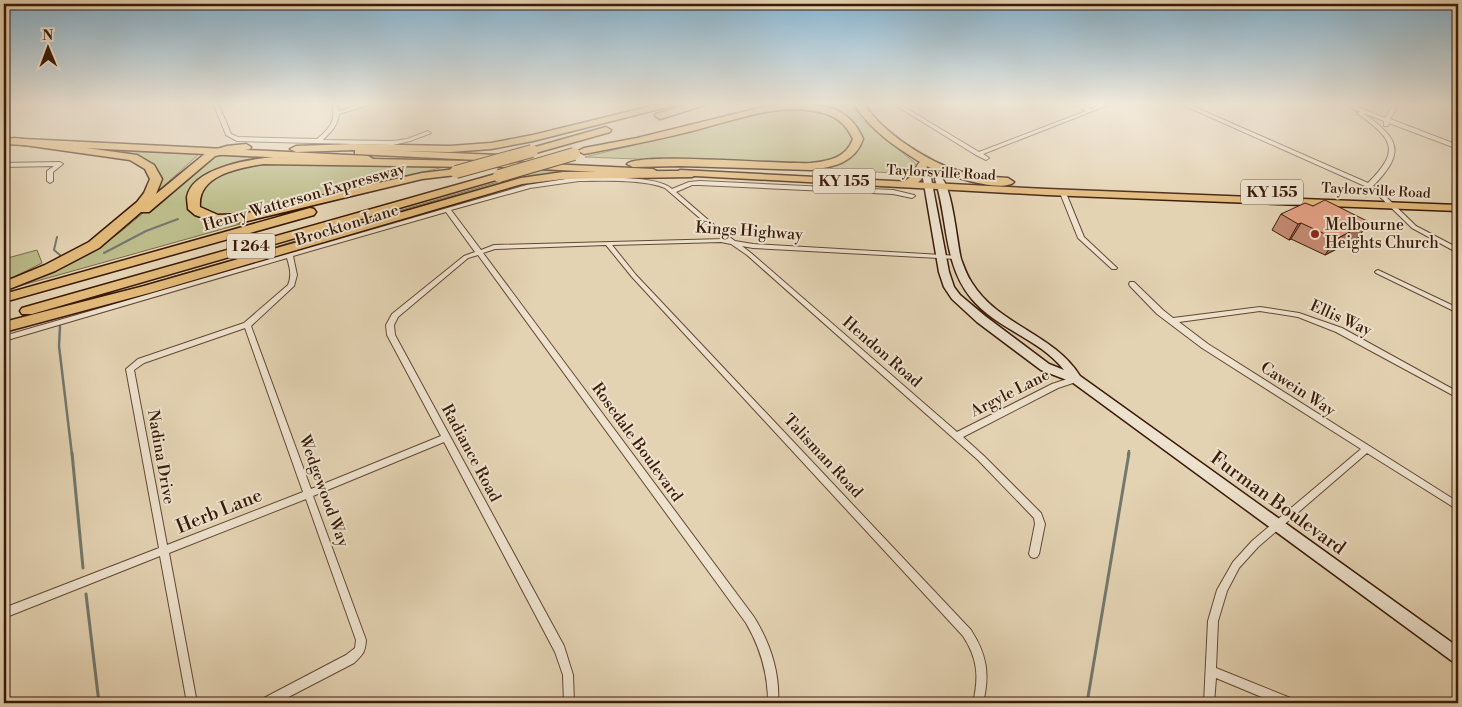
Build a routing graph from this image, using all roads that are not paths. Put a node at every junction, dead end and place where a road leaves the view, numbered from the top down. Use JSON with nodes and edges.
{"nodes":[{"id":1,"x":89,"y":138,"type":"edge"},
{"id":2,"x":232,"y":138,"type":"edge"},
{"id":3,"x":321,"y":138,"type":"edge"},
{"id":4,"x":416,"y":138,"type":"edge"},
{"id":5,"x":530,"y":138,"type":"edge"},
{"id":6,"x":580,"y":138,"type":"edge"},
{"id":7,"x":631,"y":138,"type":"edge"},
{"id":8,"x":649,"y":138,"type":"edge"},
{"id":9,"x":858,"y":138,"type":"edge"},
{"id":10,"x":893,"y":138,"type":"edge"},
{"id":11,"x":952,"y":138,"type":"edge"},
{"id":12,"x":1020,"y":138,"type":"edge"},
{"id":13,"x":1260,"y":138,"type":"edge"},
{"id":14,"x":1388,"y":138,"type":"edge"},
{"id":15,"x":1434,"y":138,"type":"edge"},
{"id":16,"x":110,"y":139,"type":"junction"},
{"id":17,"x":895,"y":140,"type":"junction"},
{"id":18,"x":9,"y":141,"type":"edge"},
{"id":19,"x":318,"y":141,"type":"junction"},
{"id":20,"x":55,"y":143,"type":"junction"},
{"id":21,"x":246,"y":147,"type":"junction"},
{"id":22,"x":1458,"y":147,"type":"edge"},
{"id":23,"x":296,"y":149,"type":"junction"},
{"id":24,"x":215,"y":152,"type":"junction"},
{"id":25,"x":579,"y":153,"type":"junction"},
{"id":26,"x":978,"y":154,"type":"junction"},
{"id":27,"x":986,"y":158,"type":"dead end"},
{"id":28,"x":470,"y":164,"type":"junction"},
{"id":29,"x":633,"y":164,"type":"junction"},
{"id":30,"x":4,"y":165,"type":"edge"},
{"id":31,"x":922,"y":165,"type":"junction"},
{"id":32,"x":456,"y":172,"type":"junction"},
{"id":33,"x":692,"y":174,"type":"junction"},
{"id":34,"x":50,"y":181,"type":"dead end"},
{"id":35,"x":931,"y":181,"type":"junction"},
{"id":36,"x":1008,"y":182,"type":"junction"},
{"id":37,"x":907,"y":184,"type":"joint"},
{"id":38,"x":1369,"y":186,"type":"junction"},
{"id":39,"x":672,"y":191,"type":"junction"},
{"id":40,"x":1063,"y":192,"type":"junction"},
{"id":41,"x":912,"y":196,"type":"dead end"},
{"id":42,"x":1382,"y":196,"type":"junction"},
{"id":43,"x":1458,"y":199,"type":"edge"},
{"id":44,"x":1391,"y":205,"type":"junction"},
{"id":45,"x":1458,"y":208,"type":"edge"},
{"id":46,"x":448,"y":210,"type":"junction"},
{"id":47,"x":105,"y":236,"type":"junction"},
{"id":48,"x":732,"y":243,"type":"junction"},
{"id":49,"x":608,"y":244,"type":"junction"},
{"id":50,"x":480,"y":251,"type":"junction"},
{"id":51,"x":1458,"y":251,"type":"edge"},
{"id":52,"x":941,"y":256,"type":"junction"},
{"id":53,"x":290,"y":257,"type":"junction"},
{"id":54,"x":957,"y":257,"type":"junction"},
{"id":55,"x":1114,"y":268,"type":"dead end"},
{"id":56,"x":1378,"y":272,"type":"dead end"},
{"id":57,"x":1132,"y":284,"type":"dead end"},
{"id":58,"x":4,"y":287,"type":"edge"},
{"id":59,"x":4,"y":298,"type":"edge"},
{"id":60,"x":1458,"y":311,"type":"edge"},
{"id":61,"x":4,"y":318,"type":"edge"},
{"id":62,"x":1171,"y":321,"type":"junction"},
{"id":63,"x":248,"y":325,"type":"junction"},
{"id":64,"x":4,"y":327,"type":"edge"},
{"id":65,"x":4,"y":338,"type":"edge"},
{"id":66,"x":1076,"y":379,"type":"junction"},
{"id":67,"x":1458,"y":395,"type":"edge"},
{"id":68,"x":957,"y":436,"type":"junction"},
{"id":69,"x":446,"y":438,"type":"junction"},
{"id":70,"x":1366,"y":449,"type":"junction"},
{"id":71,"x":309,"y":494,"type":"junction"},
{"id":72,"x":1458,"y":506,"type":"edge"},
{"id":73,"x":1277,"y":525,"type":"junction"},
{"id":74,"x":164,"y":551,"type":"junction"},
{"id":75,"x":1034,"y":554,"type":"dead end"},
{"id":76,"x":4,"y":613,"type":"edge"},
{"id":77,"x":1458,"y":656,"type":"edge"},
{"id":78,"x":1211,"y":671,"type":"junction"},
{"id":79,"x":192,"y":703,"type":"edge"},
{"id":80,"x":266,"y":703,"type":"edge"},
{"id":81,"x":570,"y":703,"type":"edge"},
{"id":82,"x":773,"y":703,"type":"edge"},
{"id":83,"x":978,"y":703,"type":"edge"},
{"id":84,"x":1209,"y":703,"type":"edge"},
{"id":85,"x":1289,"y":703,"type":"edge"}],
"edges":[{"from":1,"to":16,"type":"main road","name":"Taylorsville Road","number":"KY 155"},
{"from":2,"to":19,"type":"street"},
{"from":3,"to":19,"type":"street"},
{"from":4,"to":19,"type":"street"},
{"from":5,"to":23,"type":"highway"},
{"from":6,"to":32,"type":"highway","name":"Henry Watterson Expressway","number":"I 264","bridge":true},
{"from":7,"to":25,"type":"highway","name":"Henry Watterson Expressway","number":"I 264"},
{"from":8,"to":25,"type":"highway"},
{"from":9,"to":29,"type":"highway"},
{"from":10,"to":17,"type":"highway"},
{"from":11,"to":26,"type":"street"},
{"from":12,"to":26,"type":"street"},
{"from":13,"to":38,"type":"street"},
{"from":14,"to":38,"type":"street"},
{"from":15,"to":22,"type":"street"},
{"from":16,"to":20,"type":"main road"},
{"from":16,"to":21,"type":"main road","name":"Taylorsville Road","number":"KY 155"},
{"from":17,"to":31,"type":"highway"},
{"from":17,"to":36,"type":"highway"},
{"from":18,"to":20,"type":"main road","name":"Taylorsville Road","number":"KY 155"},
{"from":18,"to":47,"type":"highway"},
{"from":20,"to":24,"type":"main road","name":"Taylorsville Road","number":"KY 155"},
{"from":21,"to":23,"type":"main road","name":"Taylorsville Road","number":"KY 155"},
{"from":21,"to":24,"type":"highway"},
{"from":23,"to":29,"type":"main road","name":"Taylorsville Road","number":"KY 155"},
{"from":24,"to":28,"type":"main road","name":"Taylorsville Road","number":"KY 155"},
{"from":24,"to":47,"type":"highway"},
{"from":25,"to":61,"type":"highway","name":"Henry Watterson Expressway","number":"I 264","bridge":true},
{"from":26,"to":27,"type":"street"},
{"from":28,"to":32,"type":"highway"},
{"from":28,"to":33,"type":"main road","name":"Taylorsville Road","number":"KY 155"},
{"from":29,"to":35,"type":"main road","name":"Taylorsville Road","number":"KY 155"},
{"from":30,"to":34,"type":"street"},
{"from":31,"to":35,"type":"highway"},
{"from":31,"to":35,"type":"highway"},
{"from":32,"to":59,"type":"highway","name":"Henry Watterson Expressway","number":"I 264"},
{"from":33,"to":37,"type":"main road","name":"Taylorsville Road","number":"KY 155"},
{"from":33,"to":64,"type":"highway"},
{"from":35,"to":36,"type":"main road","name":"Taylorsville Road","number":"KY 155"},
{"from":35,"to":37,"type":"highway"},
{"from":35,"to":40,"type":"main road","name":"Taylorsville Road","number":"KY 155"},
{"from":35,"to":52,"type":"street","name":"Furman Boulevard"},
{"from":35,"to":54,"type":"street","name":"Furman Boulevard"},
{"from":36,"to":42,"type":"main road","name":"Taylorsville Road","number":"KY 155"},
{"from":38,"to":42,"type":"street"},
{"from":39,"to":41,"type":"street","name":"Taylorsville Road"},
{"from":39,"to":46,"type":"street","name":"Brockton Lane"},
{"from":39,"to":48,"type":"street","name":"Hendon Road"},
{"from":40,"to":44,"type":"main road","name":"Taylorsville Road","number":"KY 155"},
{"from":40,"to":55,"type":"street"},
{"from":42,"to":43,"type":"main road","name":"Taylorsville Road","number":"KY 155"},
{"from":42,"to":44,"type":"street"},
{"from":44,"to":45,"type":"main road","name":"Taylorsville Road","number":"KY 155"},
{"from":44,"to":51,"type":"street"},
{"from":46,"to":50,"type":"street","name":"Rosedale Boulevard"},
{"from":46,"to":53,"type":"street","name":"Brockton Lane"},
{"from":47,"to":58,"type":"highway"},
{"from":48,"to":49,"type":"street","name":"Kings Highway"},
{"from":48,"to":52,"type":"street","name":"Kings Highway"},
{"from":48,"to":68,"type":"street","name":"Hendon Road"},
{"from":49,"to":50,"type":"street","name":"Kings Highway"},
{"from":49,"to":83,"type":"street","name":"Talisman Road"},
{"from":50,"to":69,"type":"street","name":"Radiance Road"},
{"from":50,"to":82,"type":"street","name":"Rosedale Boulevard"},
{"from":52,"to":54,"type":"street","name":"Kings Highway"},
{"from":52,"to":66,"type":"street","name":"Furman Boulevard"},
{"from":53,"to":63,"type":"street"},
{"from":53,"to":65,"type":"street","name":"Brockton Lane"},
{"from":54,"to":66,"type":"street","name":"Furman Boulevard"},
{"from":56,"to":60,"type":"street"},
{"from":57,"to":62,"type":"street","name":"Cawein Way"},
{"from":62,"to":67,"type":"street","name":"Ellis Way"},
{"from":62,"to":70,"type":"street","name":"Cawein Way"},
{"from":63,"to":71,"type":"street","name":"Wedgewood Way"},
{"from":63,"to":74,"type":"street","name":"Nadina Drive"},
{"from":66,"to":68,"type":"street","name":"Argyle Lane"},
{"from":66,"to":73,"type":"street","name":"Furman Boulevard"},
{"from":68,"to":75,"type":"street","name":"Hendon Road"},
{"from":69,"to":71,"type":"street","name":"Herb Lane"},
{"from":69,"to":81,"type":"street","name":"Radiance Road"},
{"from":70,"to":72,"type":"street","name":"Cawein Way"},
{"from":70,"to":73,"type":"street"},
{"from":71,"to":74,"type":"street","name":"Herb Lane"},
{"from":71,"to":80,"type":"street","name":"Wedgewood Way"},
{"from":73,"to":77,"type":"street","name":"Furman Boulevard"},
{"from":73,"to":78,"type":"street"},
{"from":74,"to":76,"type":"street","name":"Herb Lane"},
{"from":74,"to":79,"type":"street","name":"Nadina Drive"},
{"from":78,"to":84,"type":"street"},
{"from":78,"to":85,"type":"street"}]}
